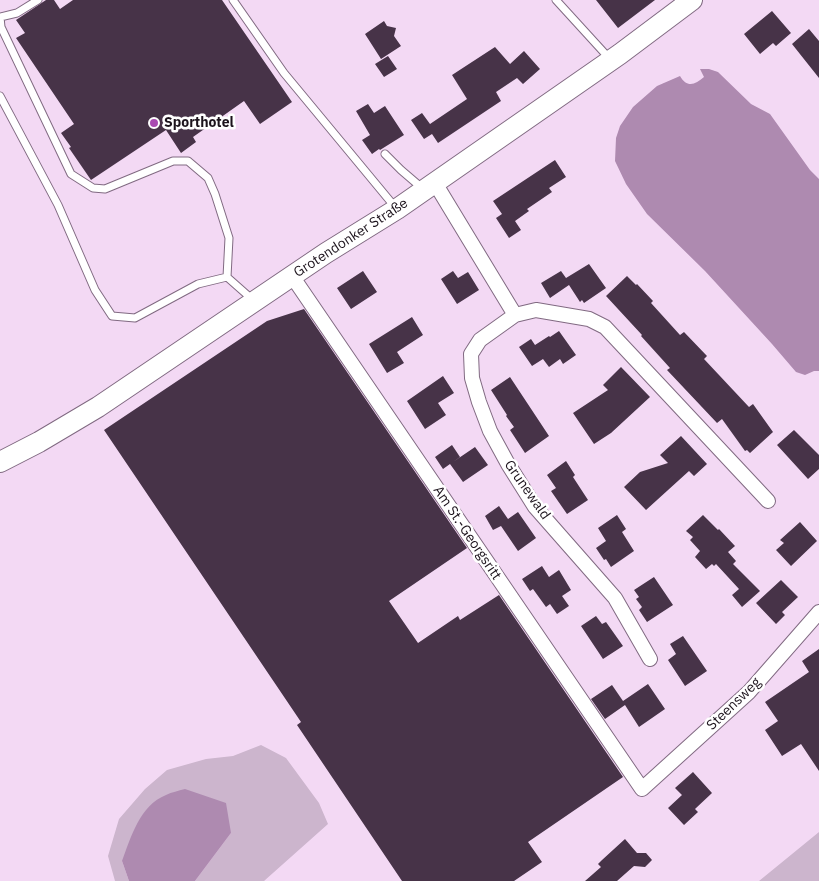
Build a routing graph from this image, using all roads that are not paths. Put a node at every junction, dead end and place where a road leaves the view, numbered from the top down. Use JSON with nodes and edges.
{"nodes":[{"id":1,"x":38,"y":0,"type":"edge"},
{"id":2,"x":233,"y":0,"type":"edge"},
{"id":3,"x":556,"y":0,"type":"edge"},
{"id":4,"x":692,"y":0,"type":"edge"},
{"id":5,"x":0,"y":17,"type":"edge"},
{"id":6,"x":611,"y":60,"type":"junction"},
{"id":7,"x":0,"y":96,"type":"edge"},
{"id":8,"x":386,"y":154,"type":"dead end"},
{"id":9,"x":430,"y":187,"type":"junction"},
{"id":10,"x":397,"y":209,"type":"junction"},
{"id":11,"x":292,"y":276,"type":"junction"},
{"id":12,"x":227,"y":277,"type":"junction"},
{"id":13,"x":255,"y":302,"type":"junction"},
{"id":14,"x":516,"y":315,"type":"junction"},
{"id":15,"x":0,"y":462,"type":"edge"},
{"id":16,"x":768,"y":501,"type":"dead end"},
{"id":17,"x":819,"y":612,"type":"edge"},
{"id":18,"x":650,"y":659,"type":"dead end"},
{"id":19,"x":642,"y":789,"type":"joint"}],
"edges":[{"from":1,"to":5,"type":"lane"},
{"from":2,"to":10,"type":"lane"},
{"from":3,"to":6,"type":"lane"},
{"from":4,"to":6,"type":"main road","name":"Grotendonker Straße"},
{"from":5,"to":12,"type":"lane"},
{"from":6,"to":9,"type":"main road","name":"Grotendonker Straße"},
{"from":7,"to":12,"type":"lane"},
{"from":8,"to":9,"type":"lane"},
{"from":9,"to":10,"type":"main road","name":"Grotendonker Straße"},
{"from":9,"to":14,"type":"street"},
{"from":10,"to":11,"type":"main road","name":"Grotendonker Straße"},
{"from":11,"to":13,"type":"main road","name":"Grotendonker Straße"},
{"from":11,"to":19,"type":"street","name":"Am St.-Georgsritt"},
{"from":12,"to":13,"type":"lane"},
{"from":13,"to":15,"type":"main road","name":"Grotendonker Straße"},
{"from":14,"to":16,"type":"street","name":"Grunewald"},
{"from":14,"to":18,"type":"street","name":"Grunewald"},
{"from":17,"to":19,"type":"street","name":"Steensweg"}]}
